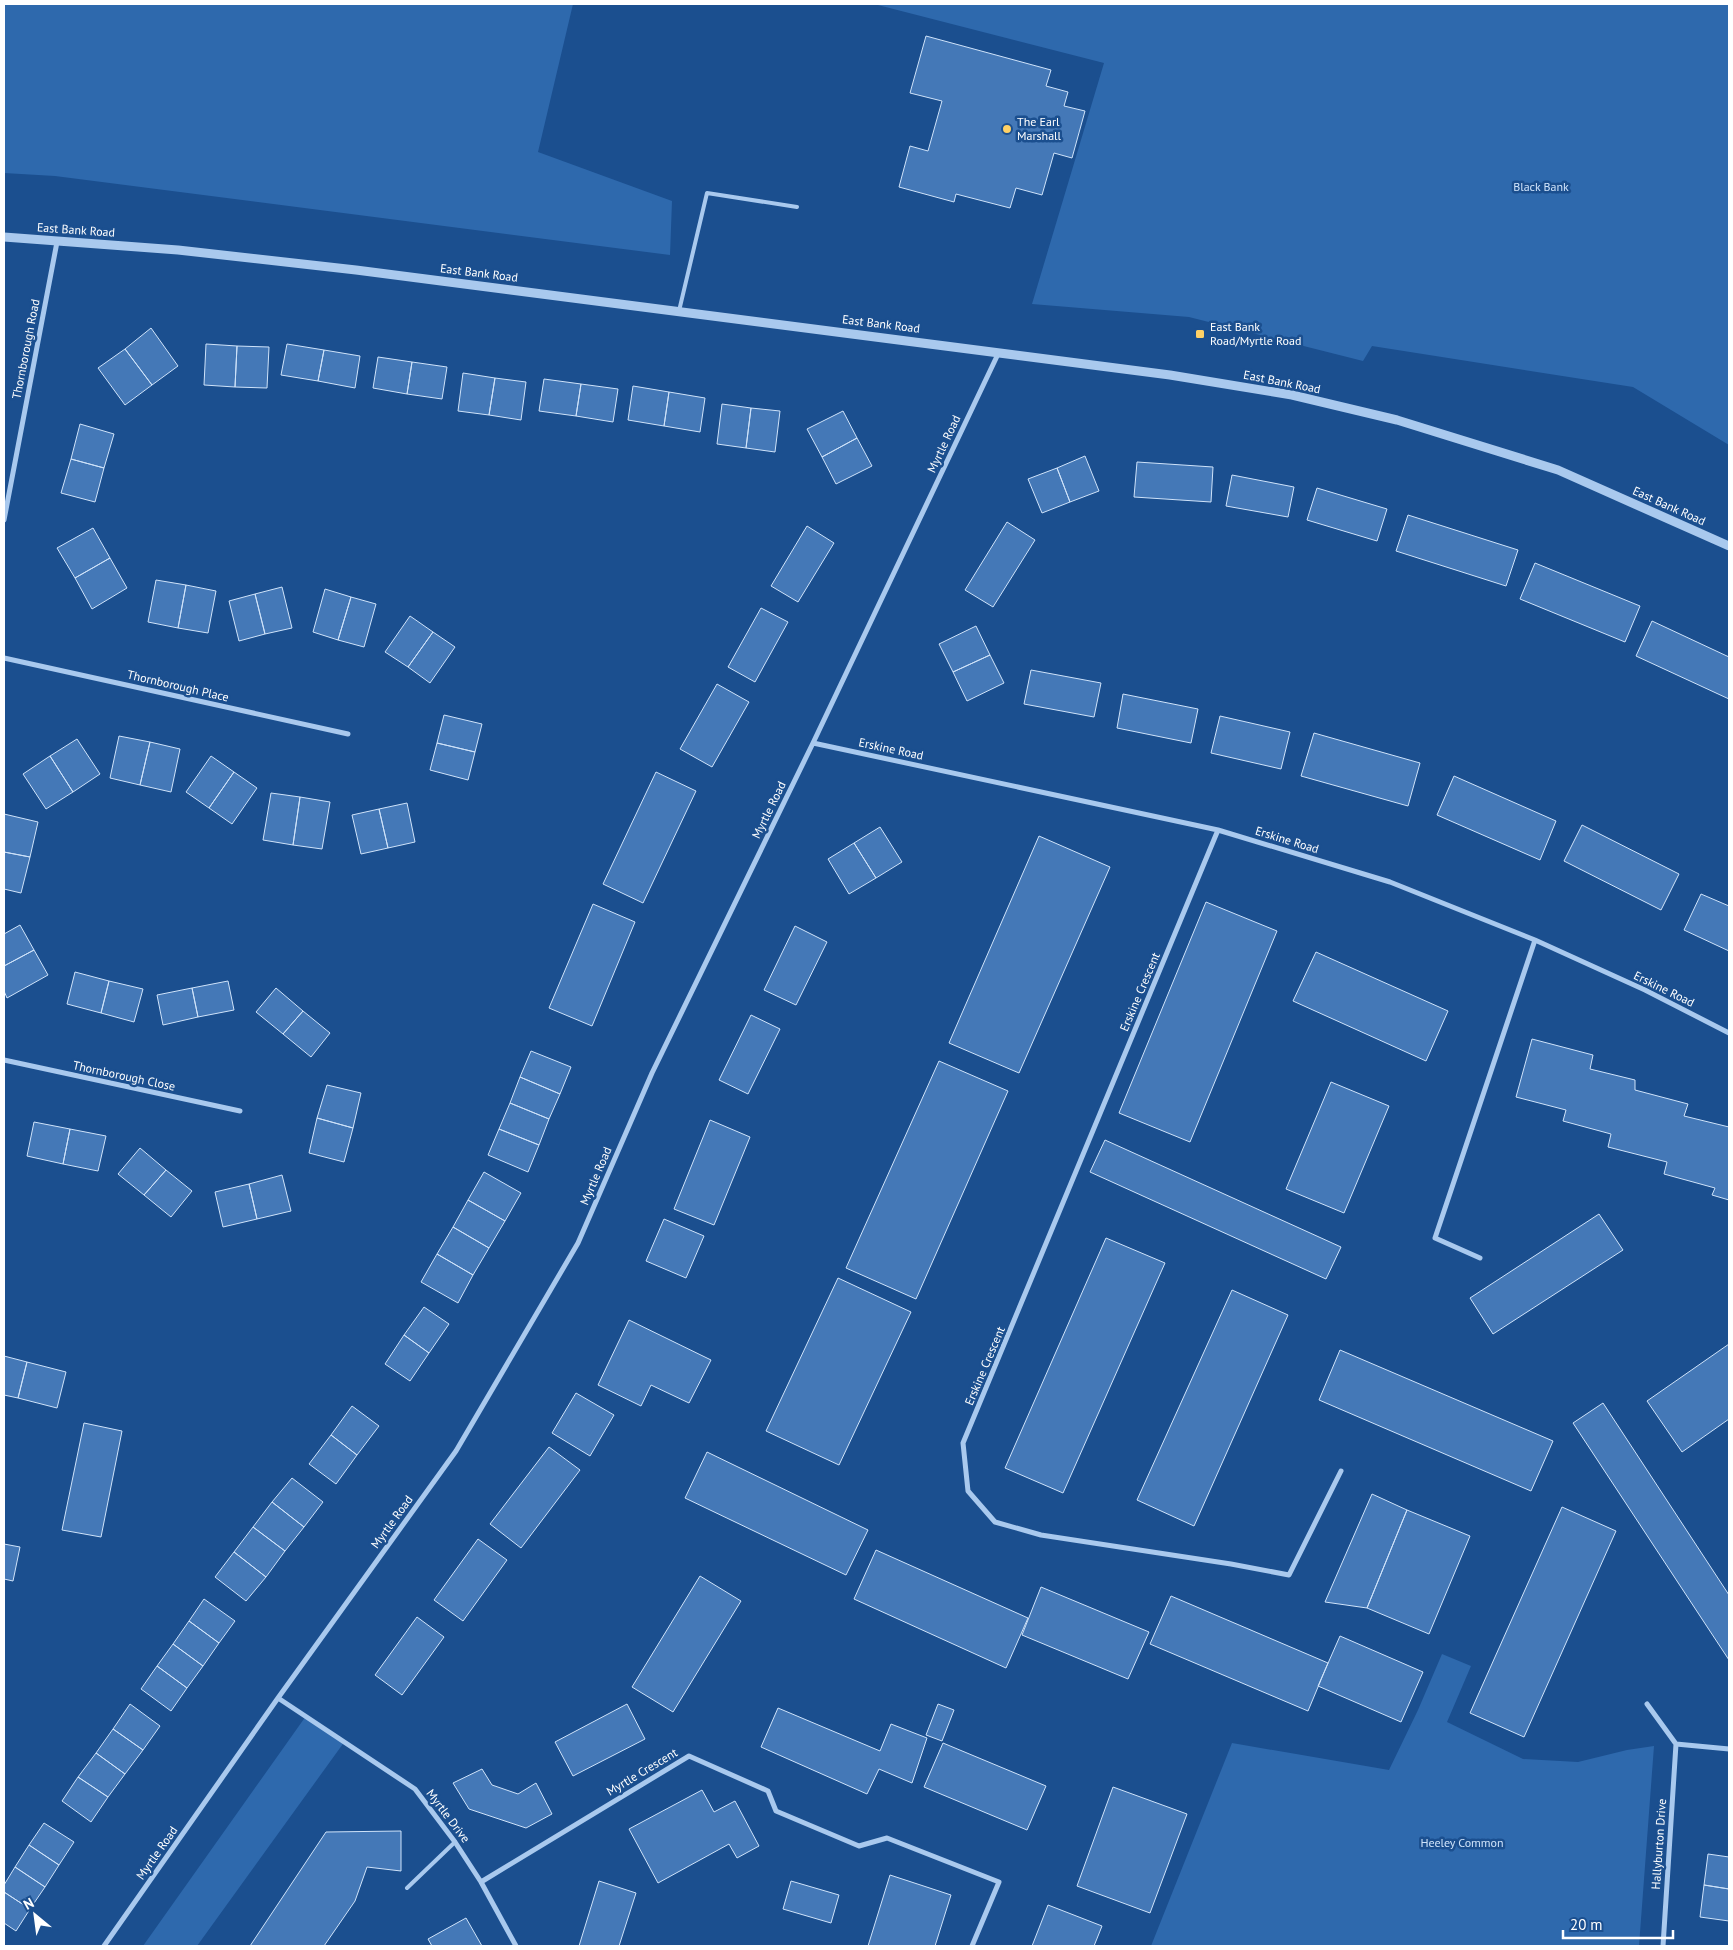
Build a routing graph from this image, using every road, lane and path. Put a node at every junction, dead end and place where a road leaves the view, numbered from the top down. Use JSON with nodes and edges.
{"nodes":[{"id":1,"x":797,"y":207,"type":"dead end"},
{"id":2,"x":4,"y":237,"type":"edge"},
{"id":3,"x":57,"y":242,"type":"junction"},
{"id":4,"x":679,"y":311,"type":"junction"},
{"id":5,"x":1000,"y":352,"type":"junction"},
{"id":6,"x":4,"y":520,"type":"edge"},
{"id":7,"x":1729,"y":546,"type":"edge"},
{"id":8,"x":4,"y":658,"type":"edge"},
{"id":9,"x":348,"y":734,"type":"dead end"},
{"id":10,"x":813,"y":743,"type":"junction"},
{"id":11,"x":1218,"y":830,"type":"junction"},
{"id":12,"x":1536,"y":940,"type":"junction"},
{"id":13,"x":1729,"y":1033,"type":"edge"},
{"id":14,"x":4,"y":1060,"type":"edge"},
{"id":15,"x":240,"y":1111,"type":"dead end"},
{"id":16,"x":1480,"y":1258,"type":"dead end"},
{"id":17,"x":1341,"y":1471,"type":"dead end"},
{"id":18,"x":278,"y":1698,"type":"junction"},
{"id":19,"x":1647,"y":1704,"type":"dead end"},
{"id":20,"x":1676,"y":1744,"type":"junction"},
{"id":21,"x":1729,"y":1749,"type":"edge"},
{"id":22,"x":455,"y":1842,"type":"junction"},
{"id":23,"x":481,"y":1882,"type":"junction"},
{"id":24,"x":407,"y":1888,"type":"dead end"},
{"id":25,"x":104,"y":1946,"type":"edge"},
{"id":26,"x":516,"y":1946,"type":"edge"},
{"id":27,"x":972,"y":1946,"type":"edge"},
{"id":28,"x":1663,"y":1946,"type":"edge"}],
"edges":[{"from":1,"to":4,"type":"lane"},
{"from":2,"to":3,"type":"street","name":"East Bank Road"},
{"from":3,"to":4,"type":"street","name":"East Bank Road"},
{"from":3,"to":6,"type":"street","name":"Thornborough Road"},
{"from":4,"to":5,"type":"street","name":"East Bank Road"},
{"from":5,"to":7,"type":"street","name":"East Bank Road"},
{"from":5,"to":10,"type":"street","name":"Myrtle Road"},
{"from":8,"to":9,"type":"street","name":"Thornborough Place"},
{"from":10,"to":11,"type":"street","name":"Erskine Road"},
{"from":10,"to":18,"type":"street","name":"Myrtle Road"},
{"from":11,"to":12,"type":"street","name":"Erskine Road"},
{"from":11,"to":17,"type":"street","name":"Erskine Crescent"},
{"from":12,"to":13,"type":"street","name":"Erskine Road"},
{"from":12,"to":16,"type":"street"},
{"from":14,"to":15,"type":"street","name":"Thornborough Close"},
{"from":18,"to":22,"type":"street","name":"Myrtle Drive"},
{"from":18,"to":25,"type":"street","name":"Myrtle Road"},
{"from":19,"to":20,"type":"street"},
{"from":20,"to":21,"type":"street"},
{"from":20,"to":28,"type":"street","name":"Hallyburton Drive"},
{"from":22,"to":23,"type":"street","name":"Myrtle Drive"},
{"from":22,"to":24,"type":"lane"},
{"from":23,"to":26,"type":"street","name":"Myrtle Drive"},
{"from":23,"to":27,"type":"street","name":"Myrtle Crescent"}]}
